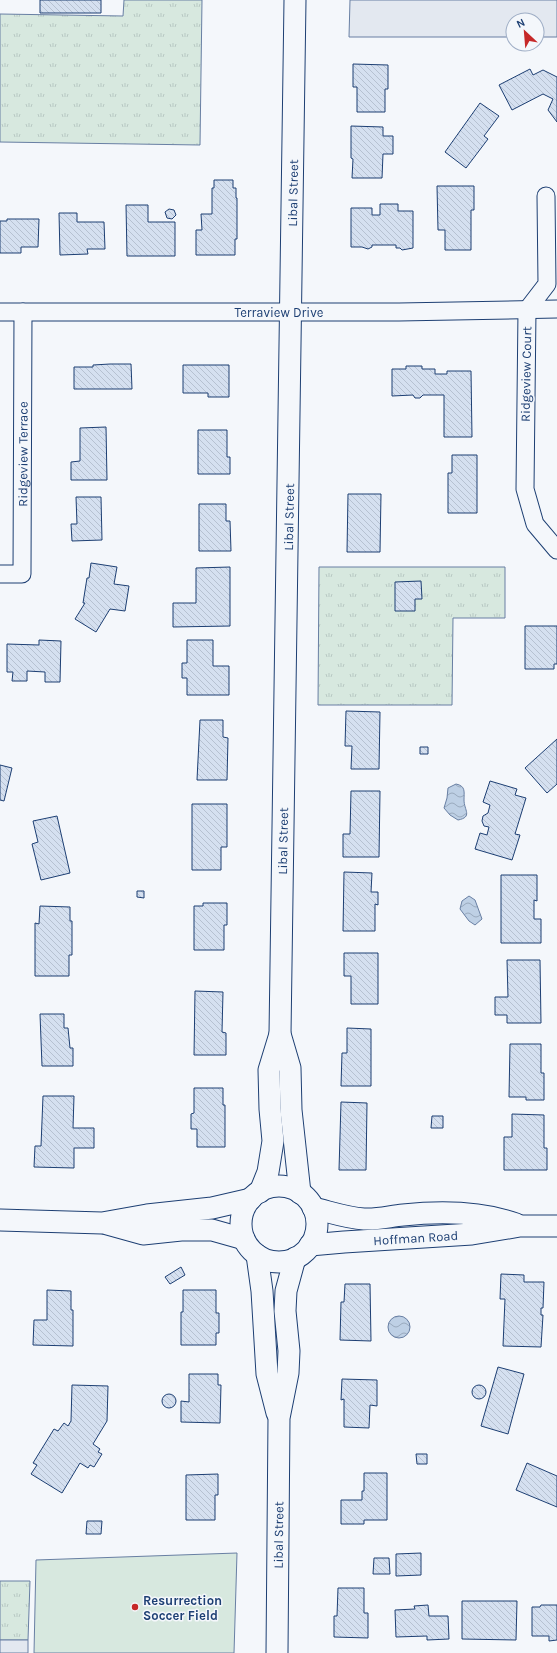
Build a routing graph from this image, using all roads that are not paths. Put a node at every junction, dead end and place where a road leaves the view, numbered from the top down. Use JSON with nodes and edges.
{"nodes":[{"id":1,"x":295,"y":0,"type":"edge"},
{"id":2,"x":546,"y":196,"type":"dead end"},
{"id":3,"x":557,"y":309,"type":"edge"},
{"id":4,"x":527,"y":310,"type":"junction"},
{"id":5,"x":0,"y":312,"type":"edge"},
{"id":6,"x":23,"y":312,"type":"junction"},
{"id":7,"x":292,"y":312,"type":"junction"},
{"id":8,"x":557,"y":550,"type":"edge"},
{"id":9,"x":0,"y":574,"type":"edge"},
{"id":10,"x":280,"y":1034,"type":"junction"},
{"id":11,"x":255,"y":1195,"type":"junction"},
{"id":12,"x":307,"y":1200,"type":"junction"},
{"id":13,"x":0,"y":1220,"type":"edge"},
{"id":14,"x":102,"y":1222,"type":"junction"},
{"id":15,"x":520,"y":1226,"type":"junction"},
{"id":16,"x":557,"y":1226,"type":"edge"},
{"id":17,"x":244,"y":1238,"type":"junction"},
{"id":18,"x":303,"y":1252,"type":"junction"},
{"id":19,"x":257,"y":1255,"type":"junction"},
{"id":20,"x":279,"y":1418,"type":"junction"},
{"id":21,"x":277,"y":1653,"type":"edge"}],
"edges":[{"from":1,"to":7,"type":"street","name":"Libal Street"},
{"from":2,"to":4,"type":"street","name":"Ridgeview Court"},
{"from":3,"to":4,"type":"street","name":"Terraview Drive"},
{"from":4,"to":7,"type":"street","name":"Terraview Drive"},
{"from":4,"to":8,"type":"street","name":"Ridgeview Court"},
{"from":5,"to":6,"type":"street","name":"Terraview Drive"},
{"from":6,"to":7,"type":"street","name":"Terraview Drive"},
{"from":6,"to":9,"type":"street","name":"Ridgeview Terrace"},
{"from":7,"to":10,"type":"street","name":"Libal Street"},
{"from":10,"to":11,"type":"street","name":"Libal Street"},
{"from":10,"to":12,"type":"street","name":"Libal Street"},
{"from":11,"to":12,"type":"street"},
{"from":11,"to":14,"type":"street"},
{"from":11,"to":17,"type":"street"},
{"from":12,"to":15,"type":"street","name":"Hoffman Road"},
{"from":12,"to":18,"type":"street"},
{"from":13,"to":14,"type":"street"},
{"from":14,"to":17,"type":"street"},
{"from":15,"to":16,"type":"street","name":"Hoffman Road"},
{"from":15,"to":18,"type":"street","name":"Hoffman Road"},
{"from":17,"to":19,"type":"street"},
{"from":18,"to":19,"type":"street"},
{"from":18,"to":20,"type":"street","name":"Libal Street"},
{"from":19,"to":20,"type":"street","name":"Libal Street"},
{"from":20,"to":21,"type":"street","name":"Libal Street"}]}
